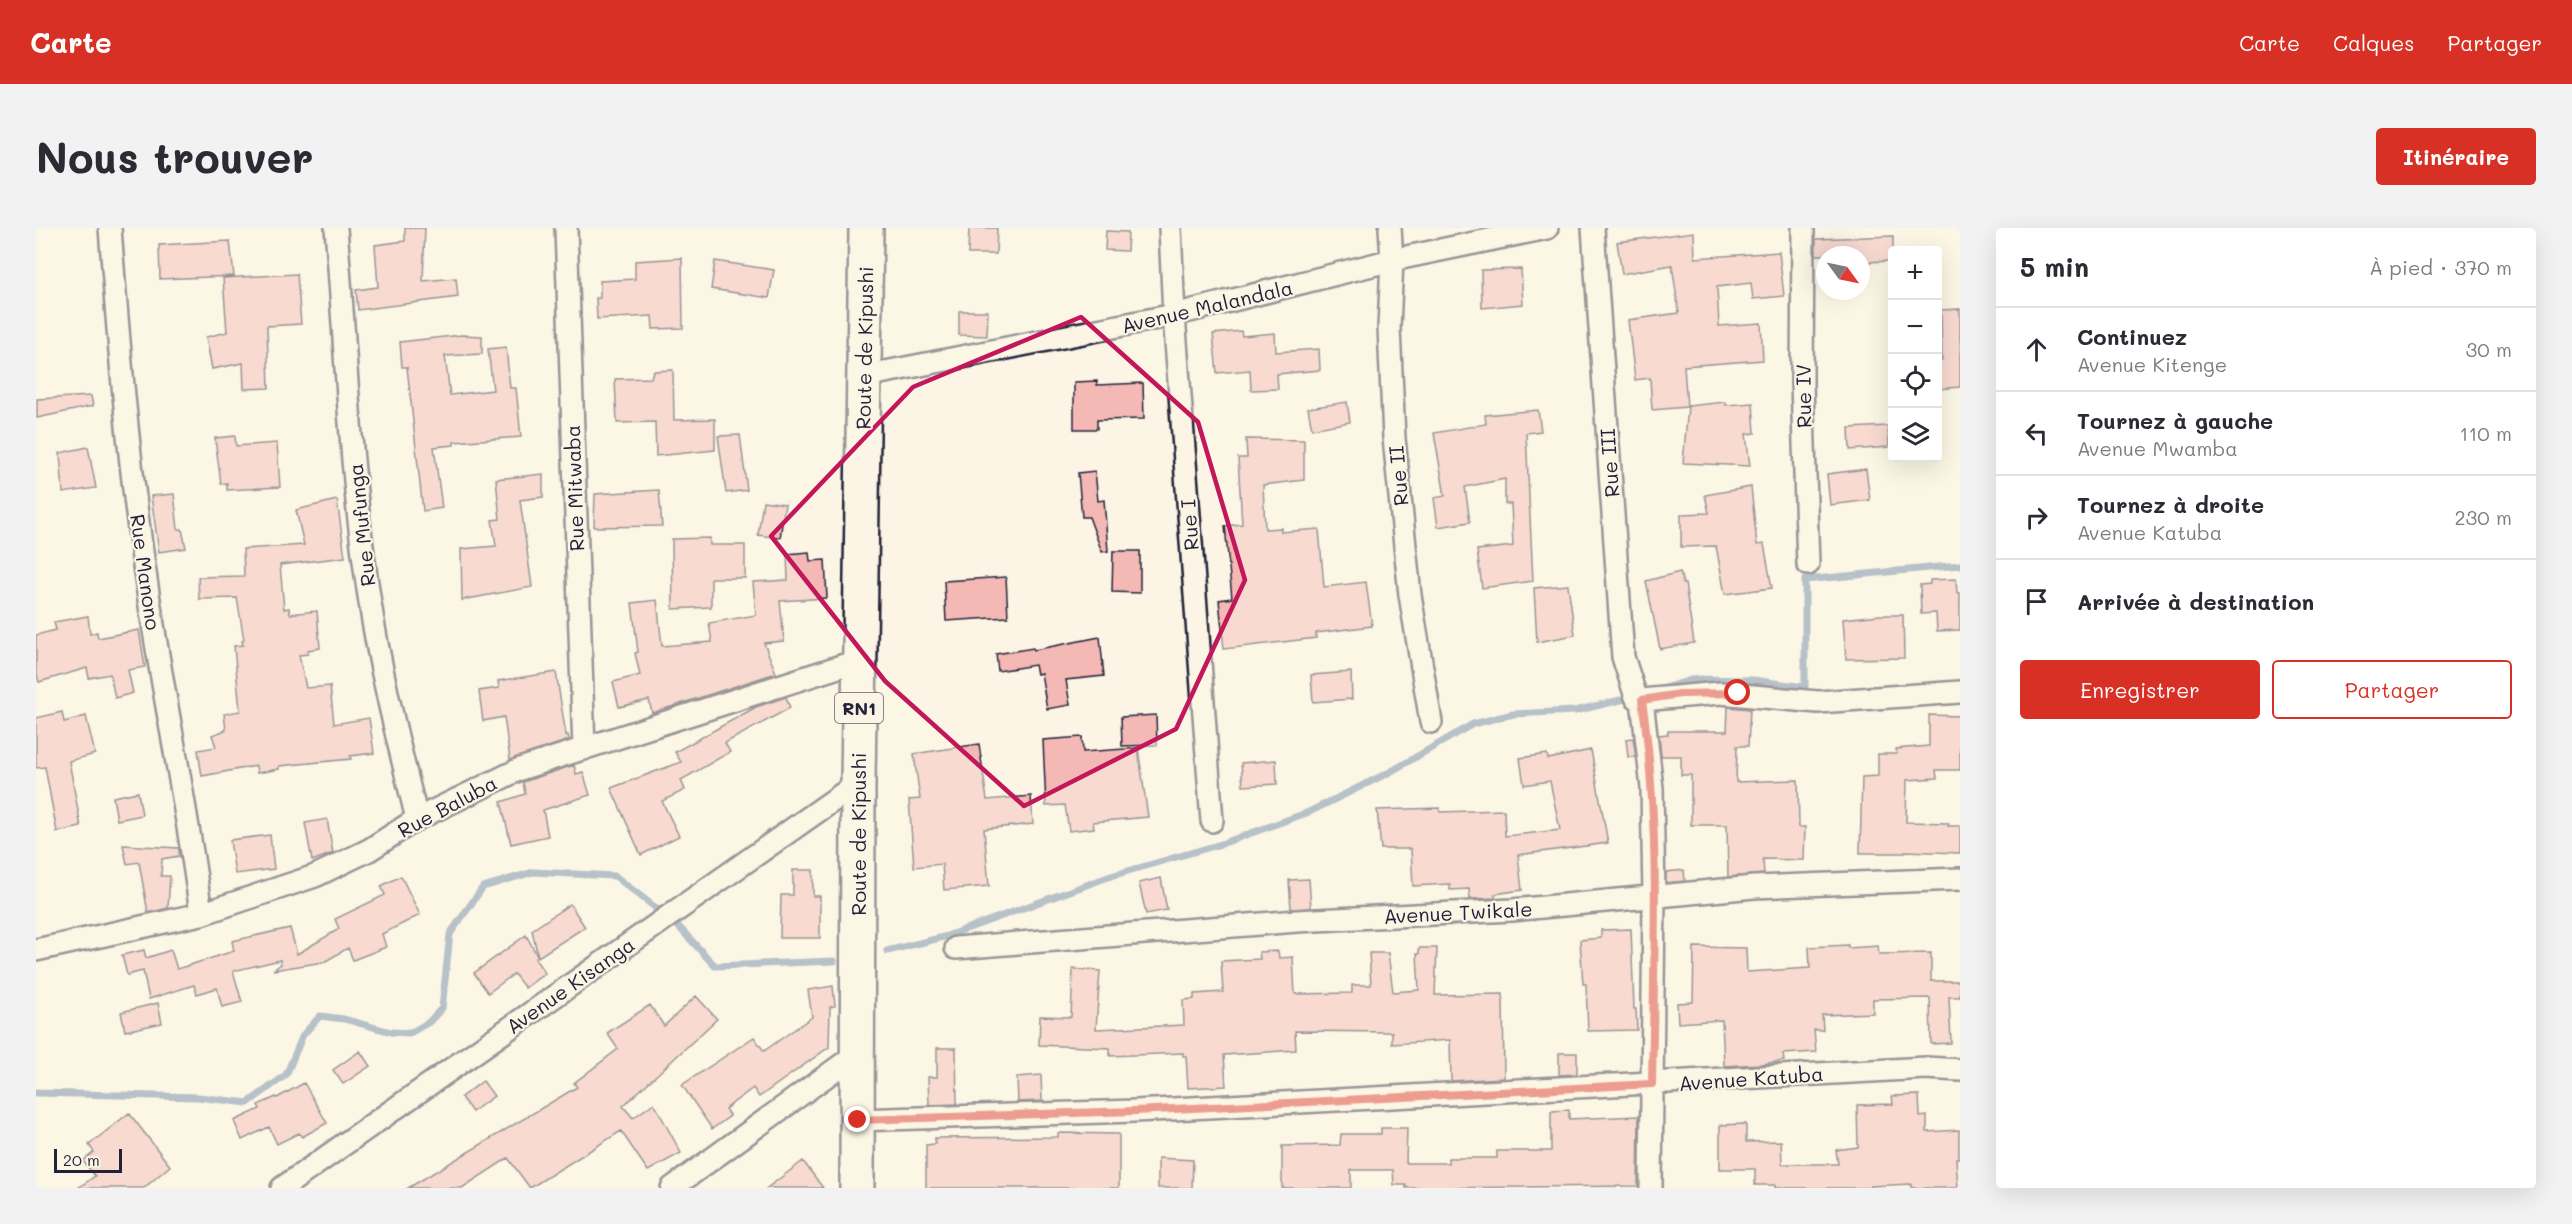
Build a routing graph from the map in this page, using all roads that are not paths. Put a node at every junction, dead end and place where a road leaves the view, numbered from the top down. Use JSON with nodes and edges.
{"nodes":[{"id":1,"x":110,"y":228,"type":"edge"},
{"id":2,"x":336,"y":228,"type":"edge"},
{"id":3,"x":566,"y":228,"type":"edge"},
{"id":4,"x":866,"y":228,"type":"edge"},
{"id":5,"x":1170,"y":228,"type":"edge"},
{"id":6,"x":1390,"y":228,"type":"edge"},
{"id":7,"x":1547,"y":228,"type":"edge"},
{"id":8,"x":1593,"y":228,"type":"edge"},
{"id":9,"x":1803,"y":228,"type":"edge"},
{"id":10,"x":1392,"y":260,"type":"junction"},
{"id":11,"x":1173,"y":315,"type":"junction"},
{"id":12,"x":865,"y":376,"type":"junction"},
{"id":13,"x":1808,"y":564,"type":"dead end"},
{"id":14,"x":860,"y":660,"type":"junction"},
{"id":15,"x":1960,"y":692,"type":"edge"},
{"id":16,"x":1639,"y":698,"type":"junction"},
{"id":17,"x":1431,"y":722,"type":"dead end"},
{"id":18,"x":584,"y":749,"type":"junction"},
{"id":19,"x":858,"y":783,"type":"junction"},
{"id":20,"x":417,"y":819,"type":"junction"},
{"id":21,"x":1212,"y":821,"type":"dead end"},
{"id":22,"x":1960,"y":879,"type":"edge"},
{"id":23,"x":1654,"y":896,"type":"junction"},
{"id":24,"x":201,"y":914,"type":"junction"},
{"id":25,"x":956,"y":948,"type":"dead end"},
{"id":26,"x":36,"y":950,"type":"edge"},
{"id":27,"x":858,"y":1053,"type":"junction"},
{"id":28,"x":1960,"y":1070,"type":"edge"},
{"id":29,"x":1652,"y":1084,"type":"junction"},
{"id":30,"x":858,"y":1120,"type":"junction"},
{"id":31,"x":282,"y":1188,"type":"edge"},
{"id":32,"x":672,"y":1188,"type":"edge"},
{"id":33,"x":857,"y":1188,"type":"edge"},
{"id":34,"x":1651,"y":1188,"type":"edge"}],
"edges":[{"from":1,"to":24,"type":"street","name":"Rue Manono"},
{"from":2,"to":20,"type":"street","name":"Rue Mufunga"},
{"from":3,"to":18,"type":"street","name":"Rue Mitwaba"},
{"from":4,"to":12,"type":"highway","name":"Route de Kipushi","number":"RN1"},
{"from":5,"to":11,"type":"street","name":"Rue I"},
{"from":6,"to":10,"type":"street","name":"Rue II"},
{"from":7,"to":10,"type":"street","name":"Avenue Malandala"},
{"from":8,"to":16,"type":"street","name":"Rue III"},
{"from":9,"to":13,"type":"street","name":"Rue IV"},
{"from":10,"to":11,"type":"street","name":"Avenue Malandala"},
{"from":10,"to":17,"type":"street","name":"Rue II"},
{"from":11,"to":12,"type":"street","name":"Avenue Malandala"},
{"from":11,"to":21,"type":"street","name":"Rue I"},
{"from":12,"to":14,"type":"highway","name":"Route de Kipushi","number":"RN1"},
{"from":14,"to":18,"type":"street","name":"Rue Baluba"},
{"from":14,"to":19,"type":"highway","name":"Route de Kipushi","number":"RN1"},
{"from":15,"to":16,"type":"street"},
{"from":16,"to":23,"type":"street","name":"Rue III"},
{"from":18,"to":20,"type":"street","name":"Rue Baluba"},
{"from":19,"to":27,"type":"highway","name":"Route de Kipushi","number":"RN1"},
{"from":19,"to":31,"type":"street","name":"Avenue Kisanga"},
{"from":20,"to":24,"type":"street","name":"Rue Baluba"},
{"from":22,"to":23,"type":"street","name":"Avenue Twikale"},
{"from":23,"to":25,"type":"street","name":"Avenue Twikale"},
{"from":23,"to":29,"type":"street","name":"Rue III"},
{"from":24,"to":26,"type":"street","name":"Rue Baluba"},
{"from":27,"to":30,"type":"highway","name":"Route de Kipushi","number":"RN1"},
{"from":27,"to":32,"type":"street"},
{"from":28,"to":29,"type":"street","name":"Avenue Katuba"},
{"from":29,"to":30,"type":"street","name":"Avenue Katuba"},
{"from":29,"to":34,"type":"street","name":"Rue III"},
{"from":30,"to":33,"type":"highway","name":"Route de Kipushi","number":"RN1"}]}
